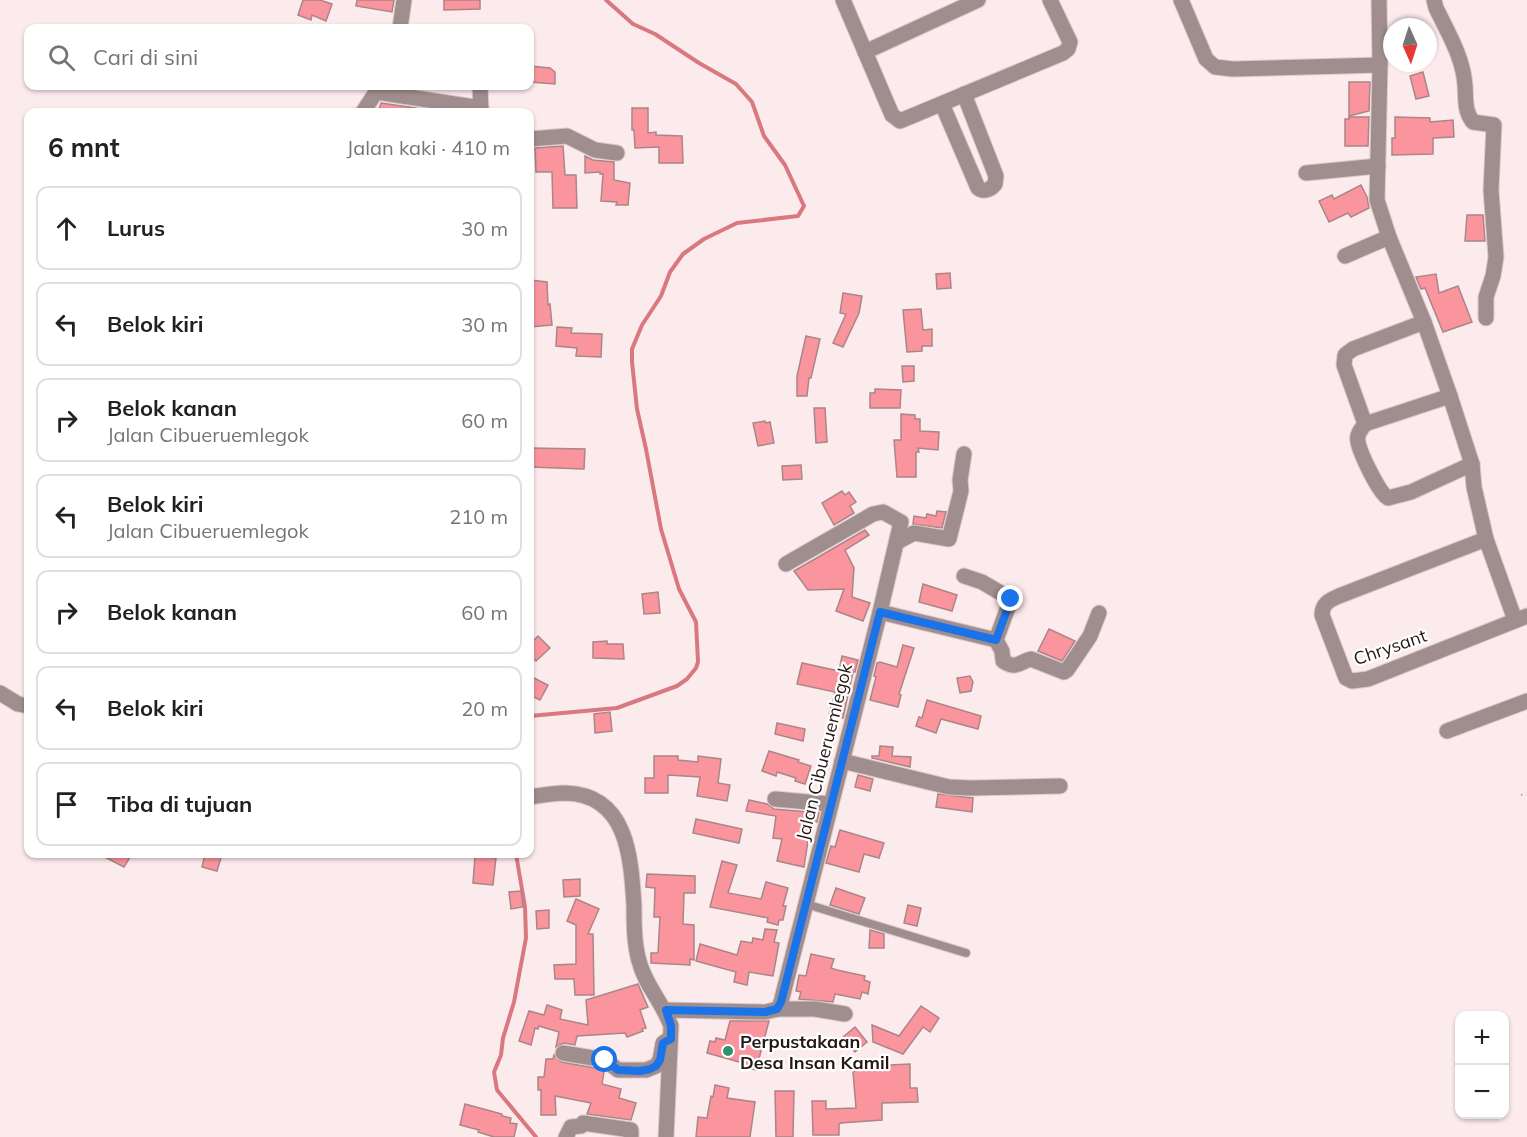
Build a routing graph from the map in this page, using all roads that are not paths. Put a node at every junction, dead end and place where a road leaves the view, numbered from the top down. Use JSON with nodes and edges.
{"nodes":[{"id":1,"x":404,"y":0,"type":"edge"},
{"id":2,"x":843,"y":0,"type":"edge"},
{"id":3,"x":978,"y":0,"type":"edge"},
{"id":4,"x":1050,"y":0,"type":"edge"},
{"id":5,"x":1181,"y":0,"type":"edge"},
{"id":6,"x":1379,"y":0,"type":"edge"},
{"id":7,"x":1434,"y":0,"type":"edge"},
{"id":8,"x":401,"y":24,"type":"edge"},
{"id":9,"x":865,"y":52,"type":"junction"},
{"id":10,"x":1380,"y":65,"type":"junction"},
{"id":11,"x":377,"y":90,"type":"edge"},
{"id":12,"x":383,"y":90,"type":"edge"},
{"id":13,"x":480,"y":90,"type":"edge"},
{"id":14,"x":964,"y":94,"type":"junction"},
{"id":15,"x":942,"y":104,"type":"junction"},
{"id":16,"x":366,"y":108,"type":"edge"},
{"id":17,"x":471,"y":108,"type":"edge"},
{"id":18,"x":481,"y":108,"type":"edge"},
{"id":19,"x":534,"y":139,"type":"edge"},
{"id":20,"x":617,"y":153,"type":"dead end"},
{"id":21,"x":1378,"y":166,"type":"junction"},
{"id":22,"x":1306,"y":173,"type":"dead end"},
{"id":23,"x":1389,"y":237,"type":"junction"},
{"id":24,"x":1345,"y":255,"type":"dead end"},
{"id":25,"x":1486,"y":318,"type":"dead end"},
{"id":26,"x":1424,"y":322,"type":"junction"},
{"id":27,"x":1450,"y":396,"type":"junction"},
{"id":28,"x":1365,"y":424,"type":"junction"},
{"id":29,"x":964,"y":454,"type":"dead end"},
{"id":30,"x":1472,"y":464,"type":"junction"},
{"id":31,"x":1486,"y":538,"type":"junction"},
{"id":32,"x":897,"y":542,"type":"junction"},
{"id":33,"x":786,"y":564,"type":"dead end"},
{"id":34,"x":964,"y":576,"type":"dead end"},
{"id":35,"x":880,"y":612,"type":"junction"},
{"id":36,"x":1099,"y":613,"type":"dead end"},
{"id":37,"x":1521,"y":618,"type":"edge"},
{"id":38,"x":996,"y":640,"type":"junction"},
{"id":39,"x":0,"y":693,"type":"edge"},
{"id":40,"x":1527,"y":700,"type":"edge"},
{"id":41,"x":24,"y":705,"type":"edge"},
{"id":42,"x":1446,"y":731,"type":"dead end"},
{"id":43,"x":842,"y":761,"type":"junction"},
{"id":44,"x":1059,"y":786,"type":"dead end"},
{"id":45,"x":534,"y":796,"type":"edge"},
{"id":46,"x":775,"y":799,"type":"dead end"},
{"id":47,"x":830,"y":804,"type":"junction"},
{"id":48,"x":806,"y":904,"type":"junction"},
{"id":49,"x":966,"y":953,"type":"dead end"},
{"id":50,"x":777,"y":1009,"type":"junction"},
{"id":51,"x":666,"y":1010,"type":"junction"},
{"id":52,"x":845,"y":1014,"type":"dead end"},
{"id":53,"x":671,"y":1039,"type":"junction"},
{"id":54,"x":563,"y":1053,"type":"dead end"},
{"id":55,"x":566,"y":1137,"type":"edge"},
{"id":56,"x":631,"y":1137,"type":"edge"},
{"id":57,"x":666,"y":1137,"type":"edge"}],
"edges":[{"from":1,"to":8,"type":"street"},
{"from":2,"to":9,"type":"street"},
{"from":3,"to":9,"type":"street"},
{"from":4,"to":14,"type":"street"},
{"from":5,"to":10,"type":"street"},
{"from":6,"to":10,"type":"street"},
{"from":7,"to":25,"type":"street"},
{"from":9,"to":15,"type":"street"},
{"from":10,"to":21,"type":"street"},
{"from":11,"to":16,"type":"street"},
{"from":12,"to":17,"type":"street"},
{"from":13,"to":18,"type":"street"},
{"from":14,"to":15,"type":"street"},
{"from":14,"to":15,"type":"street"},
{"from":19,"to":20,"type":"street"},
{"from":21,"to":22,"type":"street"},
{"from":21,"to":23,"type":"street"},
{"from":23,"to":24,"type":"street"},
{"from":23,"to":26,"type":"street"},
{"from":26,"to":27,"type":"street"},
{"from":26,"to":28,"type":"street"},
{"from":27,"to":28,"type":"street"},
{"from":27,"to":30,"type":"street"},
{"from":28,"to":30,"type":"street"},
{"from":29,"to":32,"type":"street"},
{"from":30,"to":31,"type":"street"},
{"from":31,"to":37,"type":"street"},
{"from":31,"to":37,"type":"street","name":"Chrysant"},
{"from":32,"to":33,"type":"street","name":"Jalan Cibueruemlegok"},
{"from":32,"to":35,"type":"street","name":"Jalan Cibueruemlegok"},
{"from":34,"to":38,"type":"street"},
{"from":35,"to":38,"type":"street"},
{"from":35,"to":43,"type":"street","name":"Jalan Cibueruemlegok"},
{"from":36,"to":38,"type":"street"},
{"from":39,"to":41,"type":"street"},
{"from":40,"to":42,"type":"street"},
{"from":43,"to":44,"type":"street"},
{"from":43,"to":47,"type":"street","name":"Jalan Cibueruemlegok"},
{"from":45,"to":51,"type":"street"},
{"from":46,"to":47,"type":"street"},
{"from":47,"to":48,"type":"street","name":"Jalan Cibueruemlegok"},
{"from":48,"to":49,"type":"lane"},
{"from":48,"to":50,"type":"street","name":"Jalan Cibueruemlegok"},
{"from":50,"to":51,"type":"street"},
{"from":50,"to":52,"type":"street"},
{"from":51,"to":53,"type":"street"},
{"from":53,"to":54,"type":"street"},
{"from":53,"to":57,"type":"street"},
{"from":55,"to":56,"type":"street"}]}
